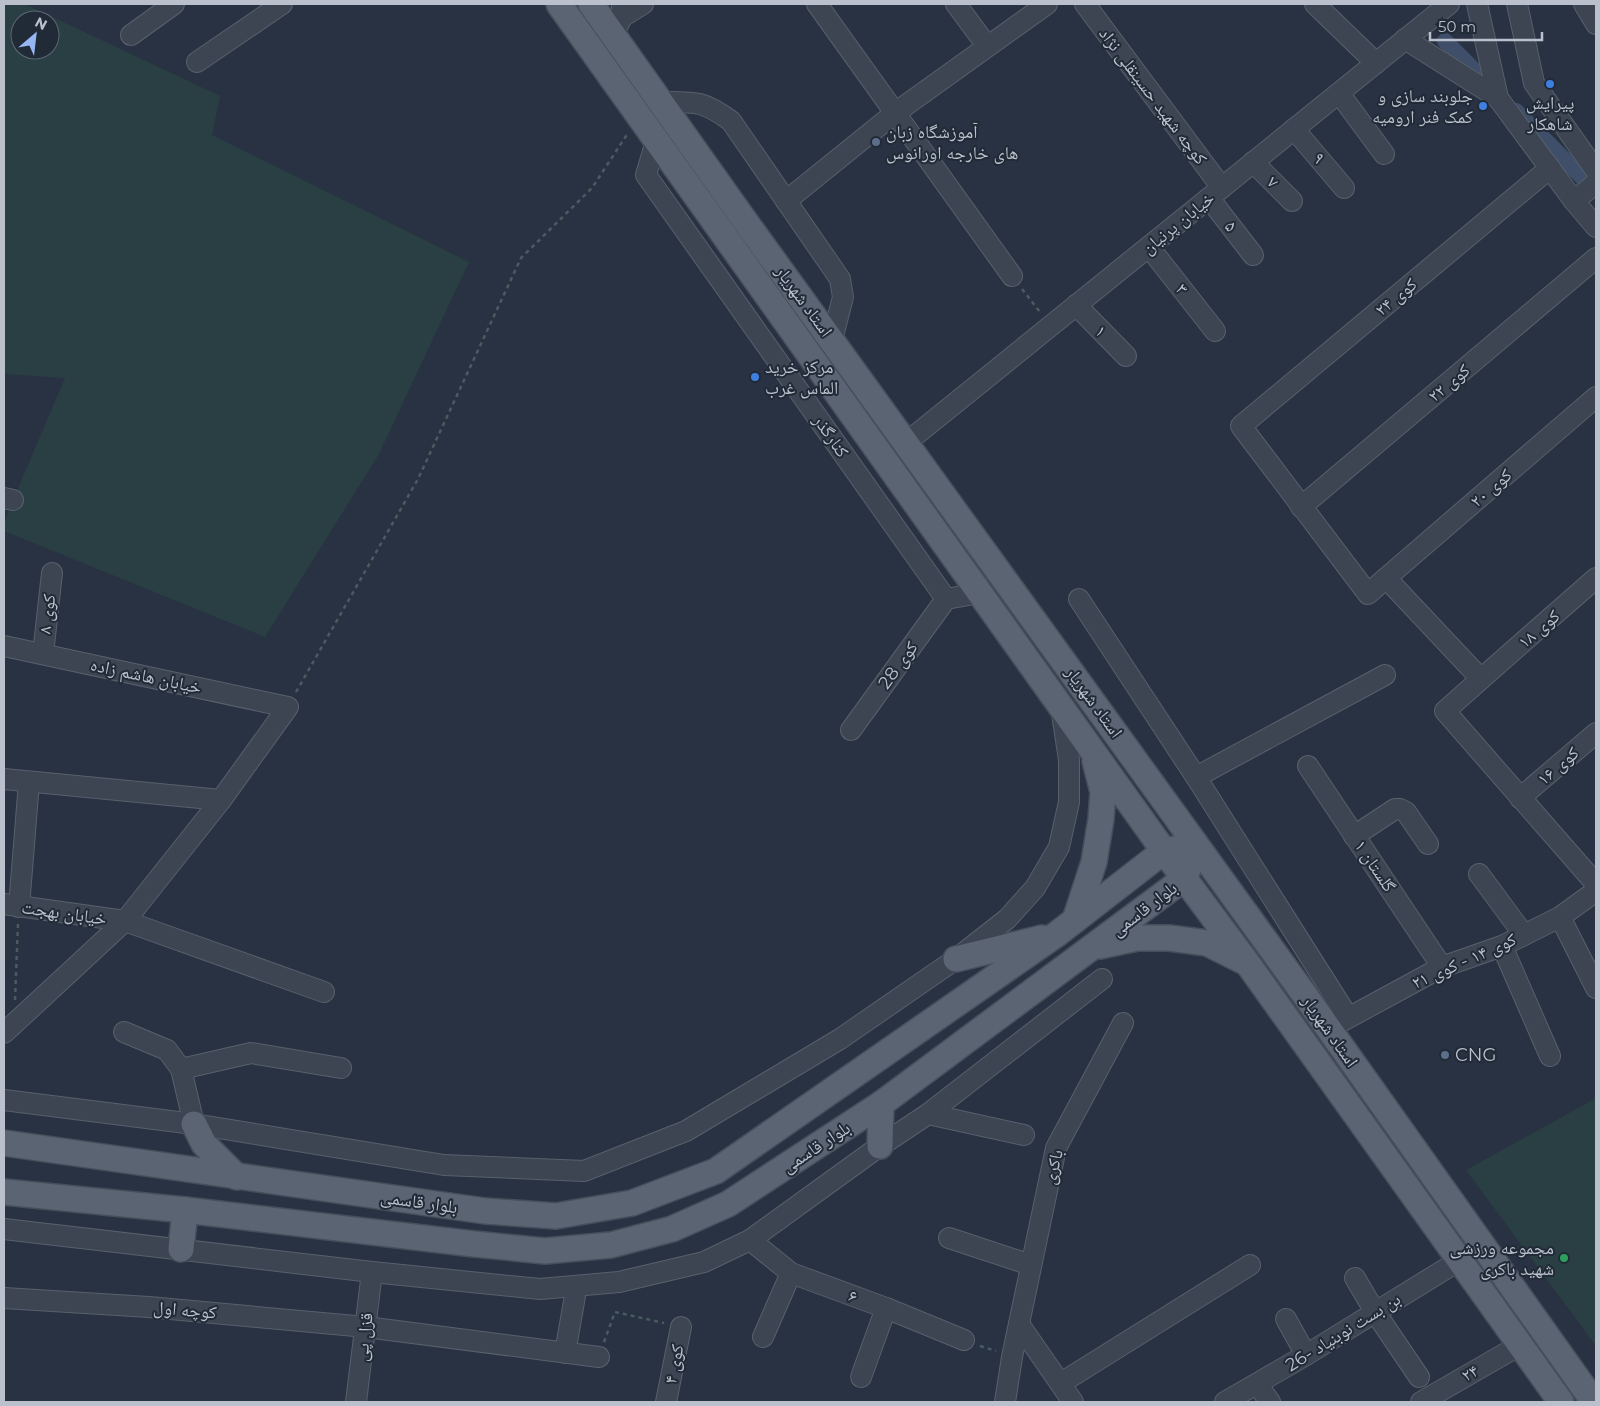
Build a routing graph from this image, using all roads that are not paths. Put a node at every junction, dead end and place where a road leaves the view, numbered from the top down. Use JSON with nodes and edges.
{"nodes":[{"id":1,"x":174,"y":4,"type":"edge"},
{"id":2,"x":282,"y":4,"type":"edge"},
{"id":3,"x":559,"y":4,"type":"edge"},
{"id":4,"x":591,"y":4,"type":"edge"},
{"id":5,"x":643,"y":4,"type":"edge"},
{"id":6,"x":817,"y":4,"type":"edge"},
{"id":7,"x":956,"y":4,"type":"edge"},
{"id":8,"x":1047,"y":4,"type":"edge"},
{"id":9,"x":1084,"y":4,"type":"edge"},
{"id":10,"x":1315,"y":4,"type":"edge"},
{"id":11,"x":1450,"y":4,"type":"edge"},
{"id":12,"x":1477,"y":4,"type":"edge"},
{"id":13,"x":1517,"y":4,"type":"edge"},
{"id":14,"x":1584,"y":4,"type":"edge"},
{"id":15,"x":619,"y":19,"type":"edge"},
{"id":16,"x":1596,"y":24,"type":"edge"},
{"id":17,"x":131,"y":35,"type":"dead end"},
{"id":18,"x":1405,"y":39,"type":"junction"},
{"id":19,"x":987,"y":46,"type":"junction"},
{"id":20,"x":197,"y":62,"type":"dead end"},
{"id":21,"x":1376,"y":63,"type":"junction"},
{"id":22,"x":1339,"y":93,"type":"junction"},
{"id":23,"x":1498,"y":98,"type":"junction"},
{"id":24,"x":661,"y":102,"type":"junction"},
{"id":25,"x":895,"y":113,"type":"junction"},
{"id":26,"x":1294,"y":129,"type":"junction"},
{"id":27,"x":656,"y":141,"type":"junction"},
{"id":28,"x":697,"y":153,"type":"junction"},
{"id":29,"x":1384,"y":154,"type":"dead end"},
{"id":30,"x":1253,"y":162,"type":"junction"},
{"id":31,"x":676,"y":168,"type":"junction"},
{"id":32,"x":1550,"y":168,"type":"junction"},
{"id":33,"x":1596,"y":171,"type":"edge"},
{"id":34,"x":1596,"y":183,"type":"edge"},
{"id":35,"x":1344,"y":188,"type":"dead end"},
{"id":36,"x":1216,"y":193,"type":"junction"},
{"id":37,"x":786,"y":201,"type":"junction"},
{"id":38,"x":1292,"y":201,"type":"dead end"},
{"id":39,"x":1574,"y":202,"type":"junction"},
{"id":40,"x":1596,"y":227,"type":"edge"},
{"id":41,"x":1149,"y":247,"type":"junction"},
{"id":42,"x":1253,"y":255,"type":"dead end"},
{"id":43,"x":1596,"y":258,"type":"edge"},
{"id":44,"x":1012,"y":276,"type":"road end"},
{"id":45,"x":1076,"y":305,"type":"junction"},
{"id":46,"x":1215,"y":331,"type":"dead end"},
{"id":47,"x":832,"y":340,"type":"junction"},
{"id":48,"x":1126,"y":356,"type":"dead end"},
{"id":49,"x":1596,"y":397,"type":"edge"},
{"id":50,"x":906,"y":442,"type":"junction"},
{"id":51,"x":1301,"y":507,"type":"junction"},
{"id":52,"x":52,"y":573,"type":"dead end"},
{"id":53,"x":1386,"y":578,"type":"junction"},
{"id":54,"x":1596,"y":578,"type":"edge"},
{"id":55,"x":980,"y":592,"type":"junction"},
{"id":56,"x":946,"y":599,"type":"junction"},
{"id":57,"x":1079,"y":599,"type":"dead end"},
{"id":58,"x":4,"y":646,"type":"edge"},
{"id":59,"x":43,"y":654,"type":"junction"},
{"id":60,"x":1385,"y":675,"type":"dead end"},
{"id":61,"x":1481,"y":680,"type":"junction"},
{"id":62,"x":1061,"y":706,"type":"junction"},
{"id":63,"x":851,"y":730,"type":"dead end"},
{"id":64,"x":1596,"y":733,"type":"edge"},
{"id":65,"x":1091,"y":747,"type":"junction"},
{"id":66,"x":1308,"y":766,"type":"dead end"},
{"id":67,"x":1196,"y":777,"type":"junction"},
{"id":68,"x":4,"y":779,"type":"edge"},
{"id":69,"x":29,"y":782,"type":"junction"},
{"id":70,"x":1520,"y":798,"type":"junction"},
{"id":71,"x":221,"y":800,"type":"junction"},
{"id":72,"x":1354,"y":836,"type":"junction"},
{"id":73,"x":1428,"y":844,"type":"dead end"},
{"id":74,"x":1196,"y":845,"type":"junction"},
{"id":75,"x":1164,"y":851,"type":"junction"},
{"id":76,"x":1479,"y":874,"type":"dead end"},
{"id":77,"x":1185,"y":878,"type":"junction"},
{"id":78,"x":1596,"y":884,"type":"edge"},
{"id":79,"x":1596,"y":891,"type":"edge"},
{"id":80,"x":11,"y":906,"type":"edge"},
{"id":81,"x":1560,"y":917,"type":"junction"},
{"id":82,"x":125,"y":921,"type":"junction"},
{"id":83,"x":1066,"y":927,"type":"junction"},
{"id":84,"x":1524,"y":935,"type":"junction"},
{"id":85,"x":1502,"y":946,"type":"junction"},
{"id":86,"x":1093,"y":947,"type":"junction"},
{"id":87,"x":956,"y":959,"type":"junction"},
{"id":88,"x":1248,"y":964,"type":"junction"},
{"id":89,"x":1442,"y":967,"type":"junction"},
{"id":90,"x":1102,"y":979,"type":"dead end"},
{"id":91,"x":1596,"y":988,"type":"edge"},
{"id":92,"x":324,"y":992,"type":"dead end"},
{"id":93,"x":1123,"y":1023,"type":"dead end"},
{"id":94,"x":1339,"y":1023,"type":"junction"},
{"id":95,"x":9,"y":1028,"type":"edge"},
{"id":96,"x":124,"y":1032,"type":"dead end"},
{"id":97,"x":1550,"y":1056,"type":"dead end"},
{"id":98,"x":341,"y":1068,"type":"dead end"},
{"id":99,"x":181,"y":1069,"type":"junction"},
{"id":100,"x":4,"y":1100,"type":"edge"},
{"id":101,"x":881,"y":1104,"type":"junction"},
{"id":102,"x":928,"y":1114,"type":"junction"},
{"id":103,"x":194,"y":1124,"type":"junction"},
{"id":104,"x":1024,"y":1135,"type":"dead end"},
{"id":105,"x":4,"y":1143,"type":"edge"},
{"id":106,"x":880,"y":1146,"type":"junction"},
{"id":107,"x":237,"y":1177,"type":"junction"},
{"id":108,"x":4,"y":1192,"type":"edge"},
{"id":109,"x":185,"y":1210,"type":"junction"},
{"id":110,"x":4,"y":1229,"type":"edge"},
{"id":111,"x":949,"y":1238,"type":"dead end"},
{"id":112,"x":750,"y":1240,"type":"junction"},
{"id":113,"x":181,"y":1249,"type":"junction"},
{"id":114,"x":1460,"y":1260,"type":"junction"},
{"id":115,"x":1031,"y":1265,"type":"junction"},
{"id":116,"x":1250,"y":1265,"type":"dead end"},
{"id":117,"x":372,"y":1272,"type":"junction"},
{"id":118,"x":791,"y":1273,"type":"junction"},
{"id":119,"x":1355,"y":1278,"type":"dead end"},
{"id":120,"x":575,"y":1296,"type":"dead end"},
{"id":121,"x":4,"y":1298,"type":"edge"},
{"id":122,"x":886,"y":1308,"type":"junction"},
{"id":123,"x":1375,"y":1312,"type":"junction"},
{"id":124,"x":1286,"y":1319,"type":"dead end"},
{"id":125,"x":1019,"y":1324,"type":"junction"},
{"id":126,"x":366,"y":1327,"type":"junction"},
{"id":127,"x":681,"y":1327,"type":"road end"},
{"id":128,"x":763,"y":1337,"type":"dead end"},
{"id":129,"x":964,"y":1340,"type":"road end"},
{"id":130,"x":1520,"y":1344,"type":"junction"},
{"id":131,"x":565,"y":1353,"type":"junction"},
{"id":132,"x":1306,"y":1355,"type":"junction"},
{"id":133,"x":598,"y":1357,"type":"road end"},
{"id":134,"x":861,"y":1377,"type":"dead end"},
{"id":135,"x":1419,"y":1377,"type":"dead end"},
{"id":136,"x":1061,"y":1383,"type":"junction"},
{"id":137,"x":1257,"y":1384,"type":"junction"},
{"id":138,"x":356,"y":1402,"type":"edge"},
{"id":139,"x":666,"y":1402,"type":"edge"},
{"id":140,"x":1005,"y":1402,"type":"edge"},
{"id":141,"x":1073,"y":1402,"type":"edge"},
{"id":142,"x":1226,"y":1402,"type":"edge"},
{"id":143,"x":1270,"y":1402,"type":"edge"},
{"id":144,"x":1421,"y":1402,"type":"edge"},
{"id":145,"x":1561,"y":1402,"type":"edge"},
{"id":146,"x":1594,"y":1402,"type":"edge"}],
"edges":[{"from":1,"to":17,"type":"street"},
{"from":2,"to":20,"type":"street"},
{"from":3,"to":27,"type":"main road","name":"استاد شهریار"},
{"from":4,"to":15,"type":"main road","name":"استاد شهریار"},
{"from":5,"to":15,"type":"street"},
{"from":6,"to":25,"type":"street"},
{"from":7,"to":19,"type":"street"},
{"from":8,"to":19,"type":"street"},
{"from":9,"to":36,"type":"street","name":"کوچه شهید حسینقلی نژاد"},
{"from":10,"to":21,"type":"street"},
{"from":11,"to":18,"type":"street","name":"خیابان پرنیان"},
{"from":12,"to":23,"type":"street"},
{"from":13,"to":33,"type":"street"},
{"from":14,"to":16,"type":"street"},
{"from":15,"to":24,"type":"main road","name":"استاد شهریار"},
{"from":18,"to":21,"type":"street","name":"خیابان پرنیان"},
{"from":18,"to":23,"type":"street"},
{"from":19,"to":25,"type":"street"},
{"from":21,"to":22,"type":"street","name":"خیابان پرنیان"},
{"from":22,"to":26,"type":"street","name":"خیابان پرنیان"},
{"from":22,"to":29,"type":"street"},
{"from":23,"to":32,"type":"street"},
{"from":24,"to":28,"type":"main road","name":"استاد شهریار"},
{"from":24,"to":37,"type":"street"},
{"from":25,"to":37,"type":"street"},
{"from":25,"to":44,"type":"street"},
{"from":26,"to":30,"type":"street","name":"خیابان پرنیان"},
{"from":26,"to":35,"type":"street","name":"۹"},
{"from":27,"to":31,"type":"main road","name":"استاد شهریار"},
{"from":27,"to":56,"type":"street","name":"کنارگذر"},
{"from":28,"to":31,"type":"main road"},
{"from":28,"to":47,"type":"main road","name":"استاد شهریار"},
{"from":30,"to":36,"type":"street","name":"خیابان پرنیان"},
{"from":30,"to":38,"type":"street","name":"۷"},
{"from":31,"to":55,"type":"main road","name":"استاد شهریار"},
{"from":32,"to":39,"type":"street"},
{"from":32,"to":51,"type":"street","name":"کوی ۲۴"},
{"from":34,"to":39,"type":"street"},
{"from":36,"to":41,"type":"street","name":"خیابان پرنیان"},
{"from":36,"to":42,"type":"street","name":"۵"},
{"from":37,"to":47,"type":"street"},
{"from":39,"to":40,"type":"street"},
{"from":41,"to":45,"type":"street","name":"خیابان پرنیان"},
{"from":41,"to":46,"type":"street","name":"۳"},
{"from":43,"to":51,"type":"street","name":"کوی ۲۲"},
{"from":45,"to":48,"type":"street","name":"۱"},
{"from":45,"to":50,"type":"street","name":"خیابان پرنیان"},
{"from":47,"to":50,"type":"main road","name":"استاد شهریار"},
{"from":49,"to":53,"type":"street","name":"کوی ۲۰"},
{"from":50,"to":74,"type":"main road","name":"استاد شهریار"},
{"from":51,"to":53,"type":"street","name":"کوی ۲۰"},
{"from":52,"to":59,"type":"street","name":"کوی ۸"},
{"from":53,"to":61,"type":"street"},
{"from":54,"to":61,"type":"street","name":"کوی ۱۸"},
{"from":55,"to":56,"type":"street"},
{"from":55,"to":62,"type":"main road","name":"استاد شهریار"},
{"from":56,"to":63,"type":"street","name":"کوی 28"},
{"from":57,"to":67,"type":"street"},
{"from":58,"to":59,"type":"street","name":"خیابان هاشم زاده"},
{"from":59,"to":71,"type":"street","name":"خیابان هاشم زاده"},
{"from":60,"to":67,"type":"street"},
{"from":61,"to":70,"type":"street","name":"کوی ۱۸"},
{"from":62,"to":65,"type":"main road","name":"استاد شهریار"},
{"from":62,"to":87,"type":"street"},
{"from":64,"to":70,"type":"street","name":"کوی ۱۶"},
{"from":65,"to":75,"type":"main road","name":"استاد شهریار"},
{"from":65,"to":83,"type":"main road"},
{"from":66,"to":72,"type":"street","name":"۱ گلستان"},
{"from":67,"to":94,"type":"street"},
{"from":68,"to":69,"type":"street"},
{"from":69,"to":71,"type":"street"},
{"from":69,"to":80,"type":"street"},
{"from":70,"to":78,"type":"street"},
{"from":71,"to":82,"type":"street"},
{"from":72,"to":73,"type":"street"},
{"from":72,"to":89,"type":"street","name":"۱ گلستان"},
{"from":74,"to":75,"type":"main road","name":"بلوار قاسمی"},
{"from":74,"to":77,"type":"main road","name":"بلوار قاسمی"},
{"from":74,"to":94,"type":"main road","name":"استاد شهریار"},
{"from":75,"to":77,"type":"main road","name":"استاد شهریار"},
{"from":75,"to":83,"type":"main road","name":"بلوار قاسمی"},
{"from":76,"to":84,"type":"street"},
{"from":77,"to":86,"type":"main road","name":"بلوار قاسمی"},
{"from":77,"to":88,"type":"main road","name":"استاد شهریار"},
{"from":79,"to":81,"type":"street","name":"کوی ۱۴ - کوی ۲۱"},
{"from":80,"to":82,"type":"street","name":"خیابان بهجت"},
{"from":81,"to":84,"type":"street","name":"کوی ۱۴ - کوی ۲۱"},
{"from":81,"to":91,"type":"street"},
{"from":82,"to":92,"type":"street","name":"خیابان بهجت"},
{"from":82,"to":95,"type":"street"},
{"from":83,"to":87,"type":"main road"},
{"from":83,"to":107,"type":"main road","name":"بلوار قاسمی"},
{"from":84,"to":85,"type":"street","name":"کوی ۱۴ - کوی ۲۱"},
{"from":85,"to":89,"type":"street","name":"کوی ۱۴ - کوی ۲۱"},
{"from":85,"to":97,"type":"street"},
{"from":86,"to":88,"type":"main road"},
{"from":86,"to":101,"type":"main road","name":"بلوار قاسمی"},
{"from":87,"to":103,"type":"street"},
{"from":88,"to":114,"type":"main road","name":"استاد شهریار"},
{"from":89,"to":94,"type":"street","name":"کوی ۱۴ - کوی ۲۱"},
{"from":90,"to":102,"type":"street"},
{"from":93,"to":115,"type":"street","name":"باکری"},
{"from":94,"to":146,"type":"main road","name":"استاد شهریار"},
{"from":96,"to":99,"type":"street"},
{"from":98,"to":99,"type":"street"},
{"from":99,"to":103,"type":"street"},
{"from":100,"to":103,"type":"street"},
{"from":101,"to":106,"type":"main road"},
{"from":101,"to":109,"type":"main road","name":"بلوار قاسمی"},
{"from":102,"to":104,"type":"street"},
{"from":102,"to":106,"type":"street"},
{"from":103,"to":107,"type":"main road"},
{"from":105,"to":107,"type":"main road","name":"بلوار قاسمی"},
{"from":106,"to":112,"type":"street"},
{"from":108,"to":109,"type":"main road","name":"بلوار قاسمی"},
{"from":109,"to":113,"type":"main road"},
{"from":110,"to":113,"type":"street"},
{"from":111,"to":115,"type":"street"},
{"from":112,"to":117,"type":"street"},
{"from":112,"to":118,"type":"street","name":"۶"},
{"from":113,"to":117,"type":"street"},
{"from":114,"to":123,"type":"street","name":"26- بن بست نوبنیاد"},
{"from":114,"to":130,"type":"main road","name":"استاد شهریار"},
{"from":115,"to":125,"type":"street","name":"باکری"},
{"from":116,"to":136,"type":"street"},
{"from":117,"to":126,"type":"street","name":"قزل پی"},
{"from":118,"to":122,"type":"street","name":"۶"},
{"from":118,"to":128,"type":"street"},
{"from":119,"to":123,"type":"street"},
{"from":120,"to":131,"type":"street"},
{"from":121,"to":126,"type":"street","name":"کوچه اول"},
{"from":122,"to":129,"type":"street","name":"۶"},
{"from":122,"to":134,"type":"street"},
{"from":123,"to":132,"type":"street","name":"26- بن بست نوبنیاد"},
{"from":123,"to":135,"type":"street"},
{"from":124,"to":132,"type":"street"},
{"from":125,"to":136,"type":"street"},
{"from":125,"to":140,"type":"street","name":"باکری"},
{"from":126,"to":131,"type":"street","name":"کوچه اول"},
{"from":126,"to":138,"type":"street","name":"قزل پی"},
{"from":127,"to":139,"type":"street","name":"کوی ۴"},
{"from":130,"to":144,"type":"street","name":"۲۴"},
{"from":130,"to":145,"type":"main road","name":"استاد شهریار"},
{"from":131,"to":133,"type":"street","name":"کوچه اول"},
{"from":132,"to":137,"type":"street","name":"26- بن بست نوبنیاد"},
{"from":136,"to":141,"type":"street"},
{"from":137,"to":142,"type":"street","name":"26- بن بست نوبنیاد"},
{"from":137,"to":143,"type":"street"}]}
